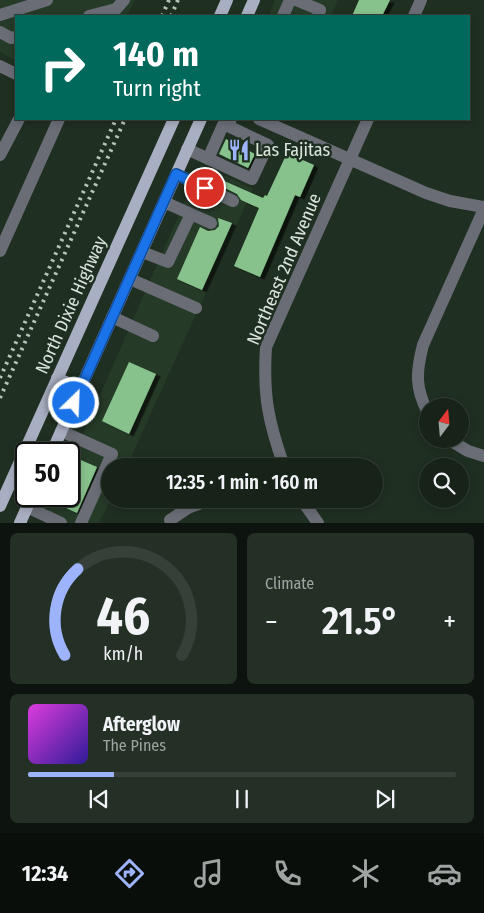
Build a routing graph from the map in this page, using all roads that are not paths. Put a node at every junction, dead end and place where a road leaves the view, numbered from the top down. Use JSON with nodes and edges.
{"nodes":[{"id":1,"x":47,"y":0,"type":"edge"},
{"id":2,"x":124,"y":0,"type":"edge"},
{"id":3,"x":227,"y":0,"type":"edge"},
{"id":4,"x":254,"y":0,"type":"edge"},
{"id":5,"x":290,"y":0,"type":"edge"},
{"id":6,"x":296,"y":0,"type":"edge"},
{"id":7,"x":421,"y":0,"type":"edge"},
{"id":8,"x":319,"y":13,"type":"edge"},
{"id":9,"x":0,"y":15,"type":"edge"},
{"id":10,"x":94,"y":15,"type":"edge"},
{"id":11,"x":220,"y":15,"type":"edge"},
{"id":12,"x":247,"y":15,"type":"edge"},
{"id":13,"x":283,"y":15,"type":"edge"},
{"id":14,"x":414,"y":15,"type":"edge"},
{"id":15,"x":0,"y":32,"type":"edge"},
{"id":16,"x":15,"y":37,"type":"edge"},
{"id":17,"x":0,"y":66,"type":"edge"},
{"id":18,"x":15,"y":74,"type":"edge"},
{"id":19,"x":18,"y":120,"type":"edge"},
{"id":20,"x":59,"y":120,"type":"edge"},
{"id":21,"x":174,"y":120,"type":"edge"},
{"id":22,"x":201,"y":120,"type":"edge"},
{"id":23,"x":368,"y":120,"type":"edge"},
{"id":24,"x":229,"y":122,"type":"edge"},
{"id":25,"x":275,"y":122,"type":"edge"},
{"id":26,"x":187,"y":149,"type":"junction"},
{"id":27,"x":0,"y":155,"type":"edge"},
{"id":28,"x":208,"y":159,"type":"junction"},
{"id":29,"x":350,"y":159,"type":"junction"},
{"id":30,"x":176,"y":174,"type":"junction"},
{"id":31,"x":232,"y":201,"type":"dead end"},
{"id":32,"x":164,"y":202,"type":"junction"},
{"id":33,"x":484,"y":208,"type":"edge"},
{"id":34,"x":191,"y":214,"type":"junction"},
{"id":35,"x":211,"y":223,"type":"dead end"},
{"id":36,"x":1,"y":246,"type":"edge"},
{"id":37,"x":142,"y":252,"type":"junction"},
{"id":38,"x":130,"y":279,"type":"junction"},
{"id":39,"x":196,"y":308,"type":"dead end"},
{"id":40,"x":112,"y":317,"type":"junction"},
{"id":41,"x":153,"y":336,"type":"dead end"},
{"id":42,"x":57,"y":378,"type":"junction"},
{"id":43,"x":80,"y":389,"type":"junction"},
{"id":44,"x":421,"y":398,"type":"edge"},
{"id":45,"x":61,"y":431,"type":"junction"},
{"id":46,"x":56,"y":442,"type":"edge"},
{"id":47,"x":463,"y":448,"type":"edge"},
{"id":48,"x":484,"y":456,"type":"edge"},
{"id":49,"x":281,"y":458,"type":"edge"},
{"id":50,"x":0,"y":506,"type":"edge"},
{"id":51,"x":28,"y":507,"type":"edge"},
{"id":52,"x":37,"y":507,"type":"edge"},
{"id":53,"x":188,"y":508,"type":"edge"},
{"id":54,"x":307,"y":508,"type":"edge"},
{"id":55,"x":170,"y":520,"type":"dead end"},
{"id":56,"x":20,"y":523,"type":"edge"},
{"id":57,"x":61,"y":523,"type":"edge"},
{"id":58,"x":81,"y":523,"type":"edge"},
{"id":59,"x":318,"y":523,"type":"edge"}],
"edges":[{"from":1,"to":9,"type":"street"},
{"from":2,"to":10,"type":"street"},
{"from":3,"to":11,"type":"main road"},
{"from":4,"to":12,"type":"main road"},
{"from":5,"to":13,"type":"street"},
{"from":6,"to":8,"type":"street"},
{"from":7,"to":14,"type":"street"},
{"from":15,"to":16,"type":"street"},
{"from":17,"to":18,"type":"street"},
{"from":19,"to":27,"type":"street"},
{"from":20,"to":36,"type":"street"},
{"from":21,"to":42,"type":"main road","name":"North Dixie Highway"},
{"from":22,"to":26,"type":"main road"},
{"from":23,"to":29,"type":"street","name":"Northeast 2nd Avenue"},
{"from":24,"to":28,"type":"street"},
{"from":24,"to":28,"type":"street"},
{"from":25,"to":29,"type":"street"},
{"from":26,"to":28,"type":"street"},
{"from":26,"to":30,"type":"main road"},
{"from":29,"to":33,"type":"street"},
{"from":29,"to":49,"type":"street","name":"Northeast 2nd Avenue"},
{"from":30,"to":31,"type":"street"},
{"from":30,"to":32,"type":"main road"},
{"from":32,"to":34,"type":"street"},
{"from":32,"to":37,"type":"main road"},
{"from":33,"to":44,"type":"street"},
{"from":34,"to":35,"type":"street"},
{"from":34,"to":37,"type":"street"},
{"from":37,"to":38,"type":"main road"},
{"from":38,"to":39,"type":"street"},
{"from":38,"to":40,"type":"main road"},
{"from":40,"to":41,"type":"street"},
{"from":40,"to":43,"type":"main road"},
{"from":42,"to":43,"type":"main road"},
{"from":42,"to":50,"type":"main road","name":"North Dixie Highway"},
{"from":43,"to":45,"type":"main road"},
{"from":45,"to":46,"type":"main road"},
{"from":45,"to":58,"type":"street"},
{"from":47,"to":48,"type":"street"},
{"from":51,"to":56,"type":"main road"},
{"from":52,"to":57,"type":"street"},
{"from":53,"to":55,"type":"street"},
{"from":54,"to":59,"type":"street"}]}
